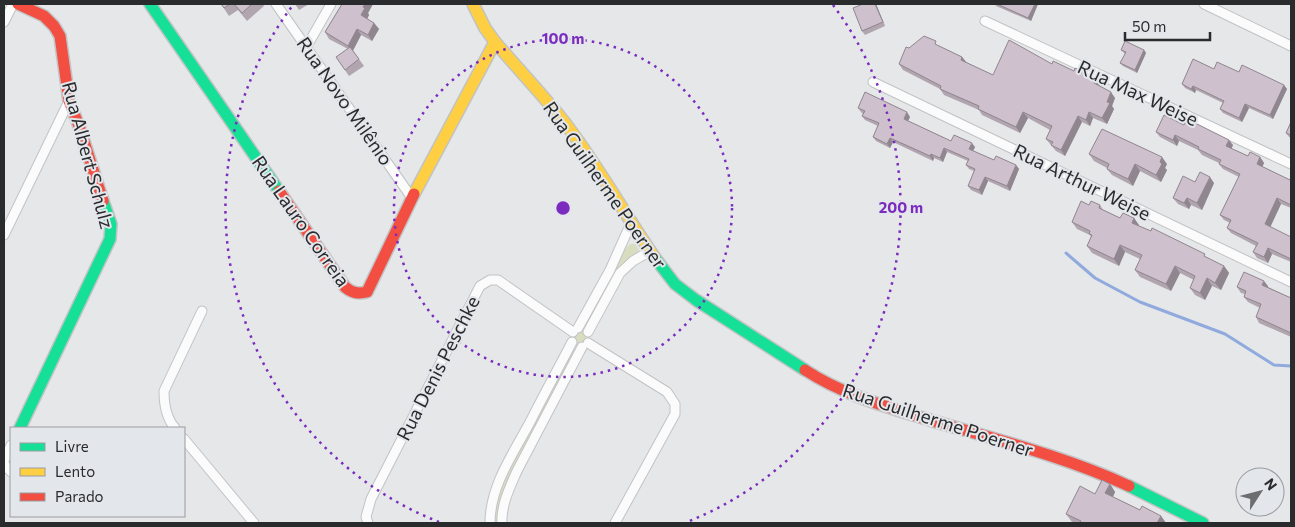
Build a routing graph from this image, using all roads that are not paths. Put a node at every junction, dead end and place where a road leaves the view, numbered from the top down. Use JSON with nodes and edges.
{"nodes":[{"id":1,"x":13,"y":4,"type":"edge"},
{"id":2,"x":18,"y":4,"type":"edge"},
{"id":3,"x":150,"y":4,"type":"edge"},
{"id":4,"x":276,"y":4,"type":"edge"},
{"id":5,"x":331,"y":4,"type":"edge"},
{"id":6,"x":1204,"y":4,"type":"edge"},
{"id":7,"x":476,"y":5,"type":"edge"},
{"id":8,"x":985,"y":21,"type":"dead end"},
{"id":9,"x":4,"y":22,"type":"edge"},
{"id":10,"x":495,"y":42,"type":"junction"},
{"id":11,"x":307,"y":46,"type":"junction"},
{"id":12,"x":1291,"y":46,"type":"edge"},
{"id":13,"x":873,"y":82,"type":"dead end"},
{"id":14,"x":69,"y":101,"type":"junction"},
{"id":15,"x":1291,"y":164,"type":"edge"},
{"id":16,"x":412,"y":198,"type":"junction"},
{"id":17,"x":631,"y":222,"type":"junction"},
{"id":18,"x":4,"y":235,"type":"edge"},
{"id":19,"x":650,"y":251,"type":"junction"},
{"id":20,"x":1291,"y":282,"type":"edge"},
{"id":21,"x":202,"y":311,"type":"dead end"},
{"id":22,"x":576,"y":330,"type":"junction"},
{"id":23,"x":588,"y":332,"type":"junction"},
{"id":24,"x":572,"y":342,"type":"junction"},
{"id":25,"x":585,"y":345,"type":"junction"},
{"id":26,"x":20,"y":427,"type":"edge"},
{"id":27,"x":174,"y":427,"type":"edge"},
{"id":28,"x":185,"y":440,"type":"edge"},
{"id":29,"x":10,"y":448,"type":"edge"},
{"id":30,"x":4,"y":462,"type":"edge"},
{"id":31,"x":254,"y":523,"type":"edge"},
{"id":32,"x":368,"y":523,"type":"edge"},
{"id":33,"x":490,"y":523,"type":"edge"},
{"id":34,"x":502,"y":523,"type":"edge"},
{"id":35,"x":615,"y":523,"type":"edge"},
{"id":36,"x":1203,"y":523,"type":"edge"}],
"edges":[{"from":1,"to":9,"type":"street"},
{"from":2,"to":14,"type":"street","name":"Rua Albert Schulz"},
{"from":3,"to":16,"type":"street","name":"Rua Lauro Correia"},
{"from":4,"to":11,"type":"street","name":"Rua Novo Milênio"},
{"from":5,"to":11,"type":"street"},
{"from":6,"to":12,"type":"street"},
{"from":7,"to":10,"type":"street","name":"Rua Guilherme Poerner"},
{"from":8,"to":15,"type":"street","name":"Rua Max Weise"},
{"from":10,"to":16,"type":"street","name":"Rua Lauro Correia"},
{"from":10,"to":17,"type":"street","name":"Rua Guilherme Poerner"},
{"from":11,"to":16,"type":"street","name":"Rua Novo Milênio"},
{"from":13,"to":20,"type":"street","name":"Rua Arthur Weise"},
{"from":14,"to":18,"type":"street"},
{"from":14,"to":26,"type":"street","name":"Rua Albert Schulz"},
{"from":17,"to":19,"type":"street","name":"Rua Guilherme Poerner"},
{"from":17,"to":22,"type":"street"},
{"from":19,"to":23,"type":"street"},
{"from":19,"to":36,"type":"street","name":"Rua Guilherme Poerner"},
{"from":21,"to":27,"type":"street"},
{"from":22,"to":23,"type":"street"},
{"from":22,"to":24,"type":"street"},
{"from":22,"to":32,"type":"street","name":"Rua Denis Peschke"},
{"from":23,"to":25,"type":"street"},
{"from":24,"to":25,"type":"street"},
{"from":24,"to":33,"type":"street"},
{"from":25,"to":34,"type":"street"},
{"from":25,"to":35,"type":"street"},
{"from":28,"to":31,"type":"street"},
{"from":29,"to":30,"type":"street"}]}
